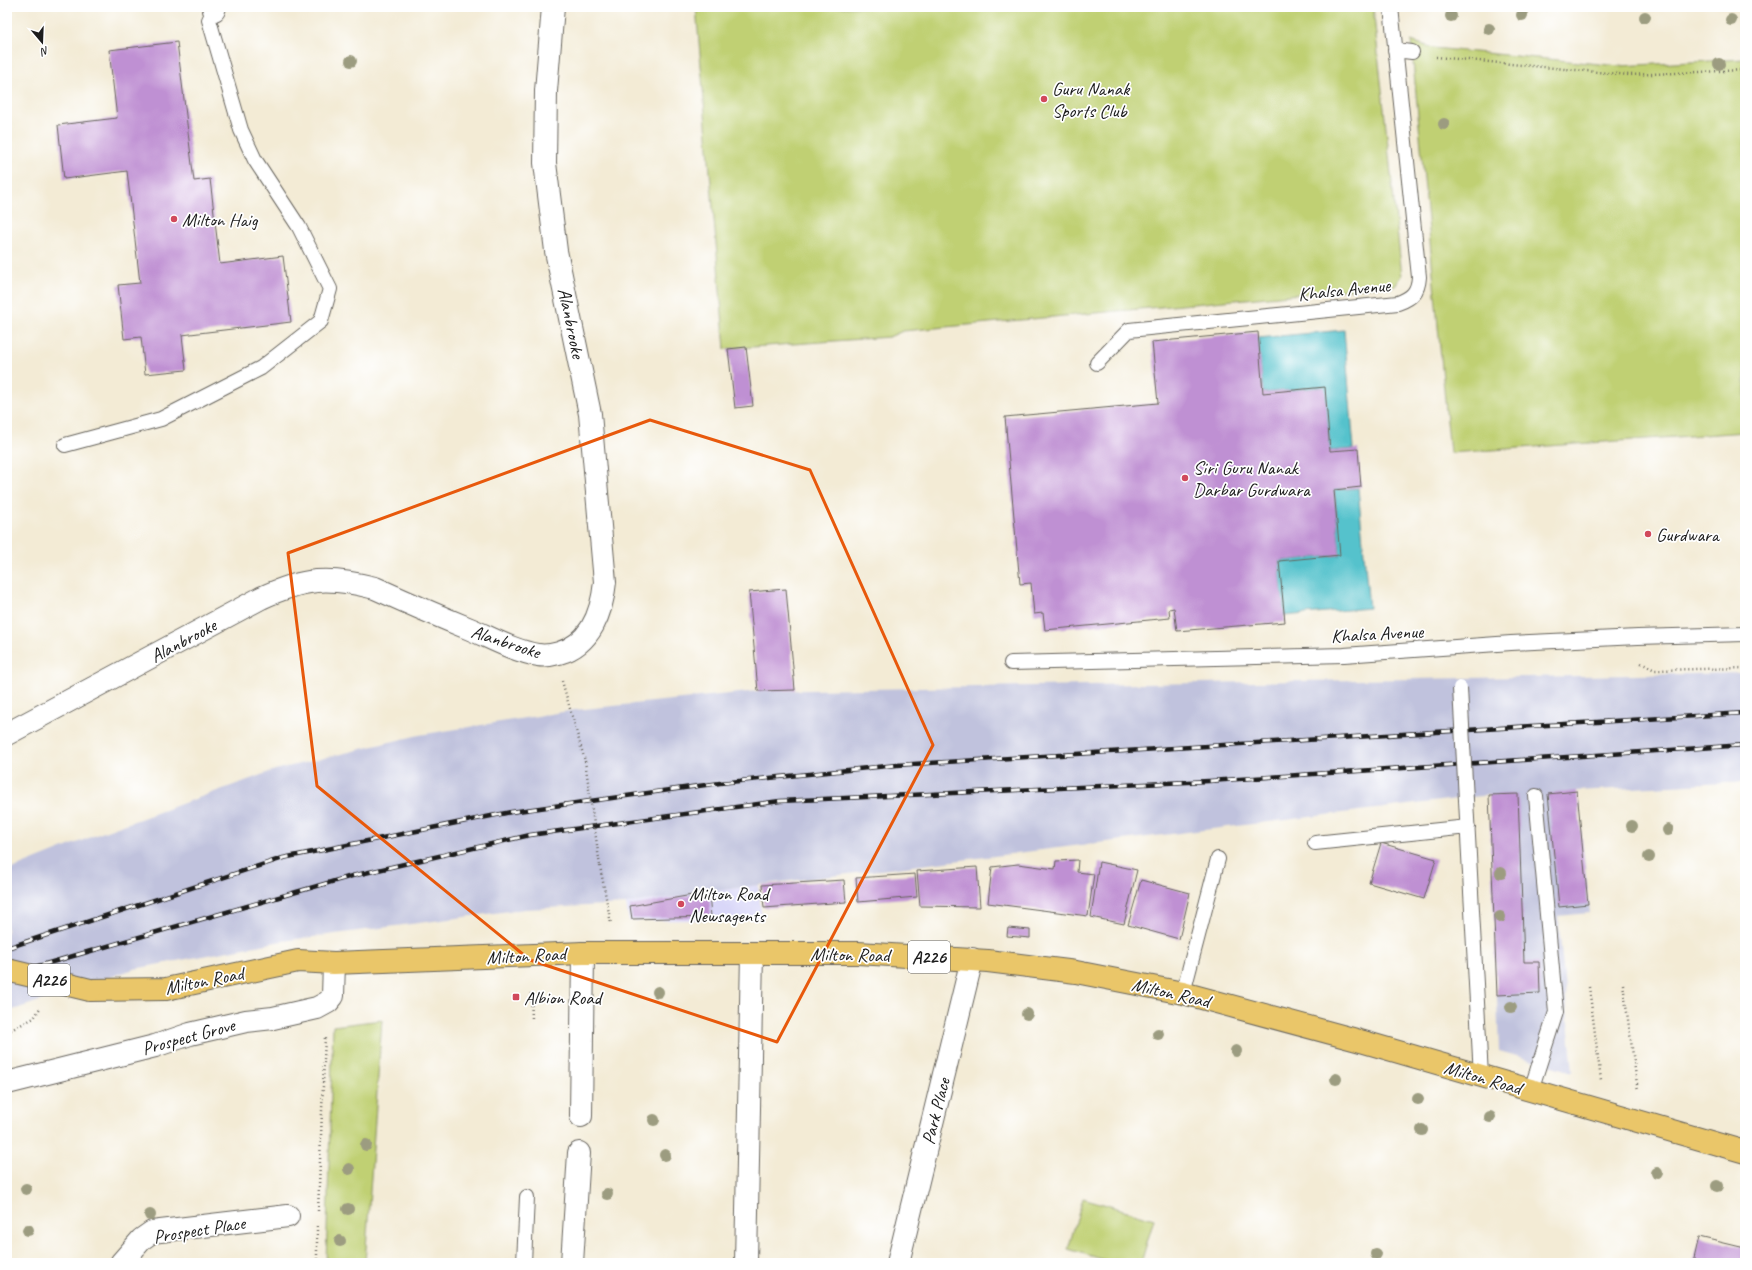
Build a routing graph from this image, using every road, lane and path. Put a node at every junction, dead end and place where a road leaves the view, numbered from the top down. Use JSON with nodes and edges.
{"nodes":[{"id":1,"x":1391,"y":7,"type":"edge"},
{"id":2,"x":215,"y":9,"type":"edge"},
{"id":3,"x":552,"y":12,"type":"edge"},
{"id":4,"x":1395,"y":50,"type":"junction"},
{"id":5,"x":1412,"y":52,"type":"joint"},
{"id":6,"x":1745,"y":70,"type":"edge"},
{"id":7,"x":1097,"y":363,"type":"dead end"},
{"id":8,"x":65,"y":445,"type":"dead end"},
{"id":9,"x":1745,"y":634,"type":"edge"},
{"id":10,"x":554,"y":654,"type":"junction"},
{"id":11,"x":1011,"y":663,"type":"dead end"},
{"id":12,"x":1460,"y":688,"type":"dead end"},
{"id":13,"x":7,"y":734,"type":"edge"},
{"id":14,"x":1536,"y":796,"type":"dead end"},
{"id":15,"x":1468,"y":827,"type":"junction"},
{"id":16,"x":1315,"y":843,"type":"dead end"},
{"id":17,"x":1218,"y":859,"type":"dead end"},
{"id":18,"x":611,"y":926,"type":"dead end"},
{"id":19,"x":584,"y":953,"type":"junction"},
{"id":20,"x":752,"y":953,"type":"junction"},
{"id":21,"x":972,"y":960,"type":"junction"},
{"id":22,"x":334,"y":963,"type":"junction"},
{"id":23,"x":7,"y":970,"type":"edge"},
{"id":24,"x":1623,"y":984,"type":"dead end"},
{"id":25,"x":1589,"y":987,"type":"dead end"},
{"id":26,"x":531,"y":993,"type":"dead end"},
{"id":27,"x":1183,"y":993,"type":"junction"},
{"id":28,"x":40,"y":1007,"type":"dead end"},
{"id":29,"x":532,"y":1020,"type":"dead end"},
{"id":30,"x":7,"y":1032,"type":"edge"},
{"id":31,"x":325,"y":1045,"type":"dead end"},
{"id":32,"x":1481,"y":1076,"type":"junction"},
{"id":33,"x":7,"y":1083,"type":"edge"},
{"id":34,"x":1531,"y":1090,"type":"junction"},
{"id":35,"x":1605,"y":1112,"type":"junction"},
{"id":36,"x":581,"y":1116,"type":"dead end"},
{"id":37,"x":1642,"y":1122,"type":"junction"},
{"id":38,"x":1745,"y":1152,"type":"edge"},
{"id":39,"x":579,"y":1153,"type":"dead end"},
{"id":40,"x":526,"y":1197,"type":"dead end"},
{"id":41,"x":288,"y":1216,"type":"dead end"},
{"id":42,"x":121,"y":1263,"type":"edge"},
{"id":43,"x":317,"y":1263,"type":"edge"},
{"id":44,"x":524,"y":1263,"type":"edge"},
{"id":45,"x":572,"y":1263,"type":"edge"},
{"id":46,"x":746,"y":1263,"type":"edge"},
{"id":47,"x":898,"y":1263,"type":"edge"}],
"edges":[{"from":1,"to":4,"type":"lane","name":"Khalsa Avenue"},
{"from":2,"to":8,"type":"lane"},
{"from":3,"to":10,"type":"street","name":"Alanbrooke"},
{"from":4,"to":5,"type":"lane"},
{"from":4,"to":7,"type":"lane","name":"Khalsa Avenue"},
{"from":5,"to":6,"type":"path"},
{"from":9,"to":11,"type":"lane","name":"Khalsa Avenue"},
{"from":10,"to":13,"type":"street","name":"Alanbrooke"},
{"from":10,"to":18,"type":"path","bridge":true},
{"from":12,"to":15,"type":"lane","bridge":true},
{"from":14,"to":34,"type":"lane"},
{"from":15,"to":16,"type":"lane"},
{"from":15,"to":32,"type":"lane"},
{"from":17,"to":27,"type":"lane"},
{"from":19,"to":20,"type":"main road","name":"Milton Road","number":"A226"},
{"from":19,"to":22,"type":"main road","name":"Milton Road","number":"A226"},
{"from":19,"to":36,"type":"street"},
{"from":20,"to":21,"type":"main road","name":"Milton Road","number":"A226"},
{"from":20,"to":46,"type":"street"},
{"from":21,"to":27,"type":"main road","name":"Milton Road","number":"A226"},
{"from":21,"to":47,"type":"street","name":"Park Place"},
{"from":22,"to":23,"type":"main road","name":"Milton Road","number":"A226","bridge":true},
{"from":22,"to":33,"type":"street","name":"Prospect Grove"},
{"from":24,"to":37,"type":"path"},
{"from":25,"to":35,"type":"path"},
{"from":26,"to":29,"type":"path"},
{"from":27,"to":32,"type":"main road","name":"Milton Road","number":"A226"},
{"from":28,"to":30,"type":"path"},
{"from":31,"to":43,"type":"path"},
{"from":32,"to":34,"type":"main road","name":"Milton Road","number":"A226"},
{"from":34,"to":35,"type":"main road","name":"Milton Road","number":"A226"},
{"from":35,"to":37,"type":"main road","name":"Milton Road","number":"A226"},
{"from":37,"to":38,"type":"main road","name":"Milton Road","number":"A226"},
{"from":39,"to":45,"type":"street"},
{"from":40,"to":44,"type":"lane"},
{"from":41,"to":42,"type":"street","name":"Prospect Place"}]}
